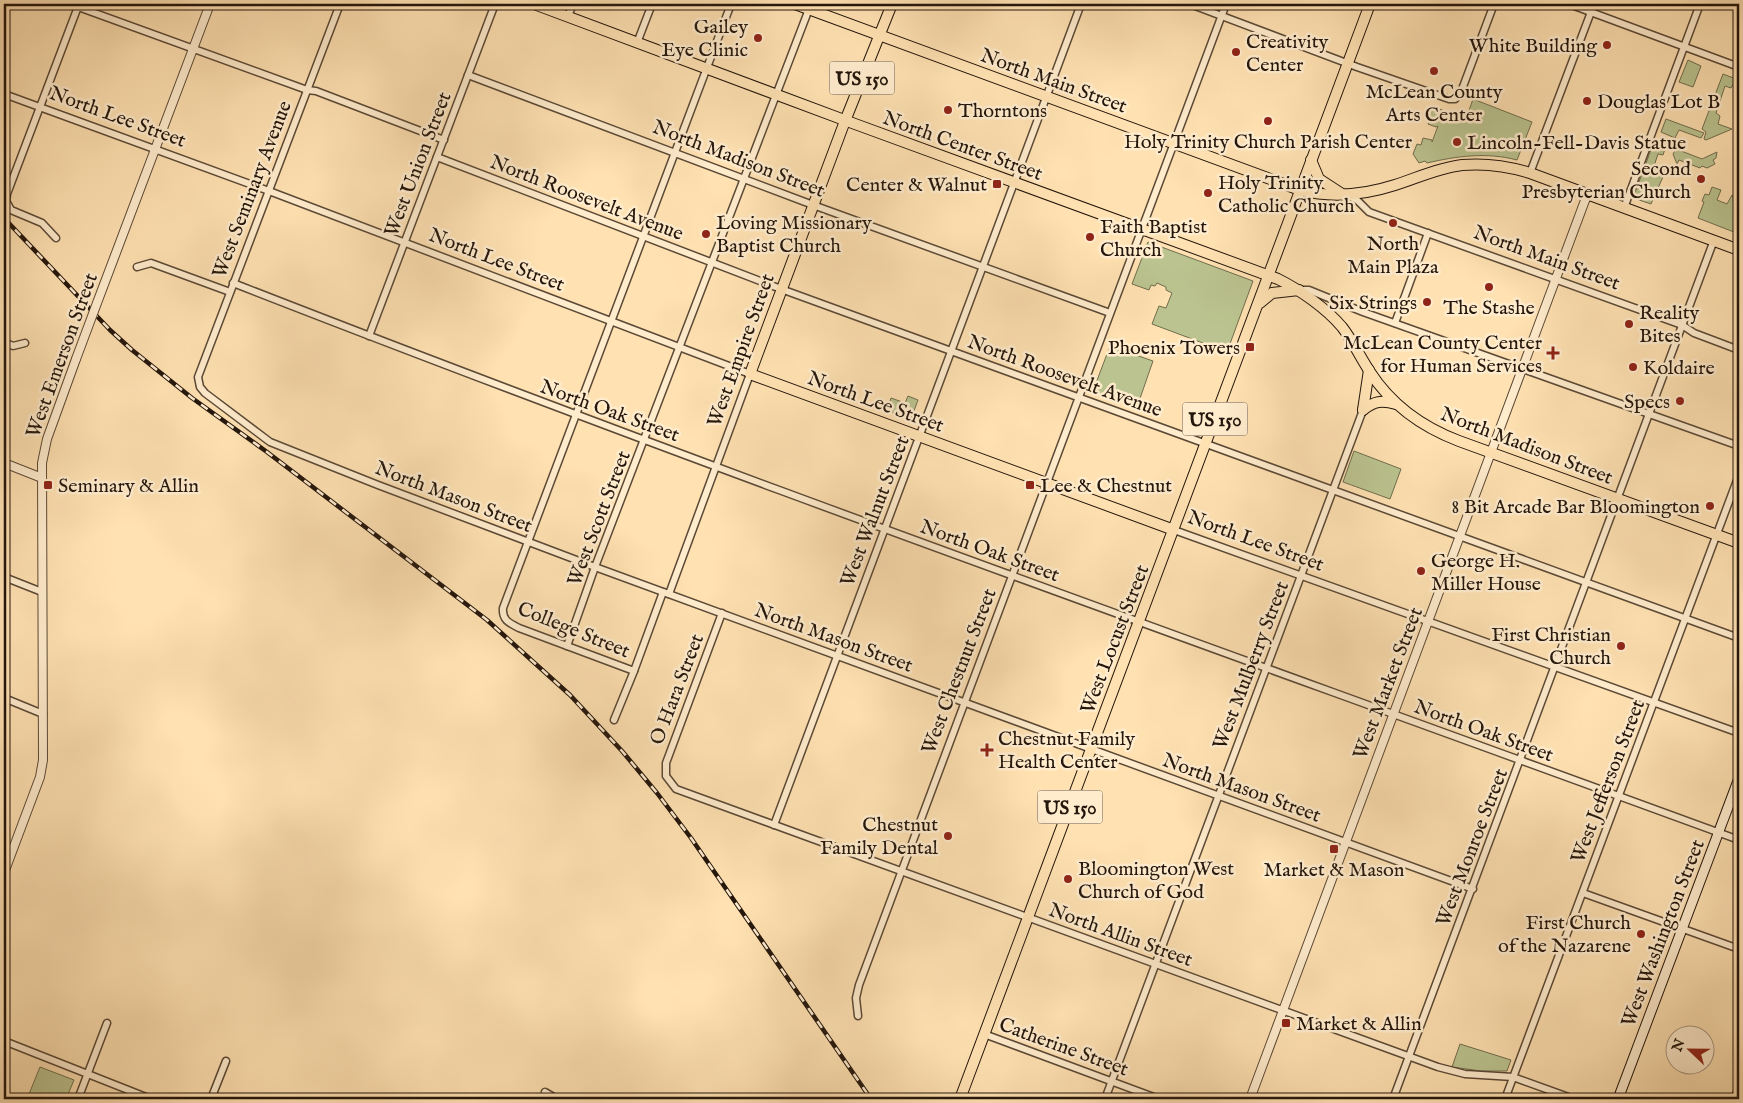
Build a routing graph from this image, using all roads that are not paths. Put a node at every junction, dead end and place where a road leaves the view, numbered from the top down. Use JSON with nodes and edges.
{"nodes":[{"id":1,"x":70,"y":4,"type":"edge"},
{"id":2,"x":210,"y":4,"type":"edge"},
{"id":3,"x":340,"y":4,"type":"edge"},
{"id":4,"x":495,"y":4,"type":"edge"},
{"id":5,"x":534,"y":4,"type":"edge"},
{"id":6,"x":573,"y":4,"type":"edge"},
{"id":7,"x":652,"y":4,"type":"edge"},
{"id":8,"x":731,"y":4,"type":"edge"},
{"id":9,"x":795,"y":4,"type":"edge"},
{"id":10,"x":892,"y":4,"type":"edge"},
{"id":11,"x":1081,"y":4,"type":"edge"},
{"id":12,"x":1190,"y":4,"type":"edge"},
{"id":13,"x":1226,"y":4,"type":"edge"},
{"id":14,"x":1370,"y":4,"type":"edge"},
{"id":15,"x":1494,"y":4,"type":"edge"},
{"id":16,"x":1569,"y":4,"type":"edge"},
{"id":17,"x":1594,"y":4,"type":"edge"},
{"id":18,"x":1700,"y":4,"type":"edge"},
{"id":19,"x":78,"y":5,"type":"edge"},
{"id":20,"x":809,"y":9,"type":"junction"},
{"id":21,"x":1591,"y":12,"type":"junction"},
{"id":22,"x":568,"y":16,"type":"junction"},
{"id":23,"x":1222,"y":16,"type":"junction"},
{"id":24,"x":879,"y":35,"type":"junction"},
{"id":25,"x":637,"y":43,"type":"junction"},
{"id":26,"x":1684,"y":46,"type":"junction"},
{"id":27,"x":193,"y":48,"type":"junction"},
{"id":28,"x":1347,"y":63,"type":"junction"},
{"id":29,"x":1739,"y":68,"type":"edge"},
{"id":30,"x":706,"y":69,"type":"junction"},
{"id":31,"x":468,"y":75,"type":"junction"},
{"id":32,"x":307,"y":90,"type":"junction"},
{"id":33,"x":4,"y":94,"type":"edge"},
{"id":34,"x":776,"y":95,"type":"junction"},
{"id":35,"x":1046,"y":95,"type":"junction"},
{"id":36,"x":40,"y":107,"type":"junction"},
{"id":37,"x":845,"y":121,"type":"junction"},
{"id":38,"x":444,"y":140,"type":"junction"},
{"id":39,"x":1173,"y":142,"type":"junction"},
{"id":40,"x":155,"y":149,"type":"junction"},
{"id":41,"x":676,"y":152,"type":"junction"},
{"id":42,"x":437,"y":158,"type":"junction"},
{"id":43,"x":1311,"y":160,"type":"junction"},
{"id":44,"x":1530,"y":173,"type":"junction"},
{"id":45,"x":744,"y":179,"type":"junction"},
{"id":46,"x":1014,"y":182,"type":"junction"},
{"id":47,"x":1300,"y":190,"type":"junction"},
{"id":48,"x":269,"y":191,"type":"junction"},
{"id":49,"x":1344,"y":194,"type":"junction"},
{"id":50,"x":1587,"y":194,"type":"junction"},
{"id":51,"x":813,"y":205,"type":"junction"},
{"id":52,"x":1624,"y":208,"type":"junction"},
{"id":53,"x":1142,"y":230,"type":"junction"},
{"id":54,"x":1428,"y":234,"type":"junction"},
{"id":55,"x":644,"y":236,"type":"junction"},
{"id":56,"x":56,"y":238,"type":"dead end"},
{"id":57,"x":1714,"y":240,"type":"junction"},
{"id":58,"x":405,"y":242,"type":"junction"},
{"id":59,"x":1739,"y":250,"type":"edge"},
{"id":60,"x":712,"y":263,"type":"junction"},
{"id":61,"x":984,"y":266,"type":"junction"},
{"id":62,"x":137,"y":267,"type":"dead end"},
{"id":63,"x":1268,"y":275,"type":"junction"},
{"id":64,"x":1556,"y":279,"type":"junction"},
{"id":65,"x":233,"y":283,"type":"junction"},
{"id":66,"x":781,"y":290,"type":"junction"},
{"id":67,"x":1299,"y":290,"type":"junction"},
{"id":68,"x":230,"y":292,"type":"junction"},
{"id":69,"x":1256,"y":308,"type":"junction"},
{"id":70,"x":1110,"y":313,"type":"junction"},
{"id":71,"x":612,"y":321,"type":"junction"},
{"id":72,"x":1395,"y":323,"type":"junction"},
{"id":73,"x":1682,"y":325,"type":"junction"},
{"id":74,"x":369,"y":336,"type":"junction"},
{"id":75,"x":4,"y":342,"type":"edge"},
{"id":76,"x":25,"y":343,"type":"dead end"},
{"id":77,"x":680,"y":347,"type":"junction"},
{"id":78,"x":1739,"y":350,"type":"edge"},
{"id":79,"x":951,"y":351,"type":"junction"},
{"id":80,"x":1523,"y":368,"type":"junction"},
{"id":81,"x":1369,"y":370,"type":"junction"},
{"id":82,"x":750,"y":374,"type":"junction"},
{"id":83,"x":200,"y":387,"type":"joint"},
{"id":84,"x":1079,"y":397,"type":"junction"},
{"id":85,"x":1397,"y":405,"type":"junction"},
{"id":86,"x":1363,"y":410,"type":"junction"},
{"id":87,"x":1650,"y":414,"type":"junction"},
{"id":88,"x":576,"y":415,"type":"junction"},
{"id":89,"x":920,"y":436,"type":"junction"},
{"id":90,"x":645,"y":440,"type":"junction"},
{"id":91,"x":1206,"y":444,"type":"junction"},
{"id":92,"x":1739,"y":446,"type":"edge"},
{"id":93,"x":1491,"y":452,"type":"junction"},
{"id":94,"x":4,"y":463,"type":"edge"},
{"id":95,"x":716,"y":467,"type":"junction"},
{"id":96,"x":1739,"y":474,"type":"edge"},
{"id":97,"x":42,"y":478,"type":"junction"},
{"id":98,"x":1046,"y":482,"type":"junction"},
{"id":99,"x":1333,"y":490,"type":"junction"},
{"id":100,"x":1618,"y":498,"type":"junction"},
{"id":101,"x":885,"y":528,"type":"junction"},
{"id":102,"x":1174,"y":530,"type":"junction"},
{"id":103,"x":1717,"y":534,"type":"junction"},
{"id":104,"x":1461,"y":536,"type":"junction"},
{"id":105,"x":528,"y":542,"type":"junction"},
{"id":106,"x":1739,"y":543,"type":"edge"},
{"id":107,"x":596,"y":567,"type":"junction"},
{"id":108,"x":1301,"y":575,"type":"junction"},
{"id":109,"x":1011,"y":576,"type":"junction"},
{"id":110,"x":4,"y":577,"type":"edge"},
{"id":111,"x":1587,"y":582,"type":"junction"},
{"id":112,"x":42,"y":592,"type":"junction"},
{"id":113,"x":666,"y":593,"type":"junction"},
{"id":114,"x":722,"y":614,"type":"junction"},
{"id":115,"x":1686,"y":618,"type":"junction"},
{"id":116,"x":1428,"y":620,"type":"junction"},
{"id":117,"x":1139,"y":623,"type":"junction"},
{"id":118,"x":1739,"y":638,"type":"edge"},
{"id":119,"x":567,"y":646,"type":"junction"},
{"id":120,"x":837,"y":656,"type":"junction"},
{"id":121,"x":1556,"y":667,"type":"junction"},
{"id":122,"x":1266,"y":668,"type":"junction"},
{"id":123,"x":634,"y":671,"type":"junction"},
{"id":124,"x":4,"y":698,"type":"edge"},
{"id":125,"x":964,"y":702,"type":"junction"},
{"id":126,"x":1654,"y":703,"type":"junction"},
{"id":127,"x":44,"y":714,"type":"junction"},
{"id":128,"x":1393,"y":714,"type":"junction"},
{"id":129,"x":614,"y":720,"type":"dead end"},
{"id":130,"x":1739,"y":733,"type":"edge"},
{"id":131,"x":1092,"y":749,"type":"junction"},
{"id":132,"x":1521,"y":761,"type":"junction"},
{"id":133,"x":666,"y":776,"type":"joint"},
{"id":134,"x":1739,"y":778,"type":"edge"},
{"id":135,"x":1219,"y":795,"type":"junction"},
{"id":136,"x":1619,"y":797,"type":"junction"},
{"id":137,"x":774,"y":825,"type":"junction"},
{"id":138,"x":1719,"y":833,"type":"junction"},
{"id":139,"x":1739,"y":840,"type":"edge"},
{"id":140,"x":1346,"y":841,"type":"junction"},
{"id":141,"x":901,"y":870,"type":"junction"},
{"id":142,"x":4,"y":873,"type":"edge"},
{"id":143,"x":1473,"y":889,"type":"junction"},
{"id":144,"x":1582,"y":893,"type":"junction"},
{"id":145,"x":1028,"y":917,"type":"junction"},
{"id":146,"x":1683,"y":929,"type":"junction"},
{"id":147,"x":1739,"y":949,"type":"edge"},
{"id":148,"x":1156,"y":964,"type":"junction"},
{"id":149,"x":1283,"y":1010,"type":"junction"},
{"id":150,"x":858,"y":1016,"type":"dead end"},
{"id":151,"x":107,"y":1022,"type":"dead end"},
{"id":152,"x":984,"y":1034,"type":"junction"},
{"id":153,"x":4,"y":1041,"type":"edge"},
{"id":154,"x":1410,"y":1057,"type":"junction"},
{"id":155,"x":226,"y":1061,"type":"dead end"},
{"id":156,"x":88,"y":1074,"type":"junction"},
{"id":157,"x":1513,"y":1077,"type":"junction"},
{"id":158,"x":1112,"y":1081,"type":"junction"},
{"id":159,"x":545,"y":1092,"type":"dead end"},
{"id":160,"x":78,"y":1099,"type":"edge"},
{"id":161,"x":151,"y":1099,"type":"edge"},
{"id":162,"x":211,"y":1099,"type":"edge"},
{"id":163,"x":557,"y":1099,"type":"edge"},
{"id":164,"x":960,"y":1099,"type":"edge"},
{"id":165,"x":1105,"y":1099,"type":"edge"},
{"id":166,"x":1159,"y":1099,"type":"edge"},
{"id":167,"x":1250,"y":1099,"type":"edge"},
{"id":168,"x":1393,"y":1099,"type":"edge"},
{"id":169,"x":1505,"y":1099,"type":"edge"},
{"id":170,"x":1574,"y":1099,"type":"edge"},
{"id":171,"x":1618,"y":1099,"type":"edge"}],
"edges":[{"from":1,"to":19,"type":"street"},
{"from":2,"to":27,"type":"street","name":"West Emerson Street"},
{"from":3,"to":32,"type":"street","name":"West Seminary Avenue"},
{"from":4,"to":31,"type":"street","name":"West Union Street"},
{"from":5,"to":22,"type":"main road","name":"North Center Street"},
{"from":6,"to":22,"type":"street"},
{"from":7,"to":25,"type":"street"},
{"from":8,"to":30,"type":"street"},
{"from":9,"to":20,"type":"main road","name":"North Main Street"},
{"from":10,"to":24,"type":"main road","number":"US 150"},
{"from":11,"to":35,"type":"street","name":"West Walnut Street"},
{"from":12,"to":23,"type":"street"},
{"from":13,"to":23,"type":"street","name":"West Chestnut Street"},
{"from":14,"to":28,"type":"main road","number":"US 150"},
{"from":15,"to":28,"type":"street"},
{"from":16,"to":21,"type":"street"},
{"from":17,"to":21,"type":"street"},
{"from":18,"to":26,"type":"street"},
{"from":19,"to":27,"type":"street"},
{"from":19,"to":36,"type":"street"},
{"from":20,"to":24,"type":"main road","name":"North Main Street"},
{"from":20,"to":34,"type":"street","name":"West Scott Street"},
{"from":21,"to":26,"type":"street"},
{"from":21,"to":44,"type":"street"},
{"from":22,"to":25,"type":"main road","name":"North Center Street"},
{"from":23,"to":28,"type":"street"},
{"from":23,"to":39,"type":"street","name":"West Chestnut Street"},
{"from":24,"to":35,"type":"main road","name":"North Main Street"},
{"from":24,"to":37,"type":"main road","name":"West Empire Street","number":"US 150"},
{"from":25,"to":30,"type":"main road","name":"North Center Street"},
{"from":26,"to":29,"type":"street"},
{"from":26,"to":52,"type":"street"},
{"from":27,"to":32,"type":"street"},
{"from":27,"to":40,"type":"street","name":"West Emerson Street"},
{"from":28,"to":43,"type":"main road","number":"US 150"},
{"from":30,"to":34,"type":"main road","name":"North Center Street"},
{"from":30,"to":41,"type":"street"},
{"from":31,"to":38,"type":"street","name":"West Union Street"},
{"from":31,"to":41,"type":"street","name":"North Madison Street"},
{"from":32,"to":38,"type":"street"},
{"from":32,"to":48,"type":"street","name":"West Seminary Avenue"},
{"from":33,"to":36,"type":"street","name":"North Lee Street"},
{"from":34,"to":37,"type":"main road","name":"North Center Street"},
{"from":34,"to":45,"type":"street","name":"West Scott Street"},
{"from":35,"to":39,"type":"main road","name":"North Main Street"},
{"from":35,"to":46,"type":"street","name":"West Walnut Street"},
{"from":36,"to":40,"type":"street","name":"North Lee Street"},
{"from":36,"to":56,"type":"street"},
{"from":37,"to":46,"type":"main road","name":"North Center Street"},
{"from":37,"to":51,"type":"main road","name":"West Empire Street","number":"US 150"},
{"from":38,"to":42,"type":"street","name":"West Union Street"},
{"from":39,"to":47,"type":"main road","name":"North Main Street"},
{"from":39,"to":53,"type":"street","name":"West Chestnut Street"},
{"from":40,"to":48,"type":"street","name":"North Lee Street"},
{"from":40,"to":97,"type":"street","name":"West Emerson Street","bridge":true},
{"from":41,"to":45,"type":"street","name":"North Madison Street"},
{"from":41,"to":55,"type":"street"},
{"from":42,"to":55,"type":"street","name":"North Roosevelt Avenue"},
{"from":42,"to":58,"type":"street","name":"West Union Street"},
{"from":43,"to":47,"type":"main road","number":"US 150"},
{"from":43,"to":49,"type":"main road"},
{"from":44,"to":49,"type":"main road","name":"North Main Street"},
{"from":44,"to":50,"type":"main road","name":"North Main Street"},
{"from":45,"to":51,"type":"street","name":"North Madison Street"},
{"from":45,"to":60,"type":"street","name":"West Scott Street"},
{"from":46,"to":53,"type":"main road","name":"North Center Street"},
{"from":46,"to":61,"type":"street","name":"West Walnut Street"},
{"from":47,"to":49,"type":"main road","name":"North Main Street"},
{"from":47,"to":63,"type":"main road","name":"West Locust Street","number":"US 150"},
{"from":48,"to":58,"type":"street","name":"North Lee Street"},
{"from":48,"to":65,"type":"street","name":"West Seminary Avenue"},
{"from":49,"to":54,"type":"street","name":"North Main Street"},
{"from":50,"to":52,"type":"main road","name":"North Main Street"},
{"from":50,"to":64,"type":"street","name":"West Market Street"},
{"from":51,"to":61,"type":"street","name":"North Madison Street"},
{"from":51,"to":66,"type":"main road","name":"West Empire Street","number":"US 150"},
{"from":52,"to":57,"type":"main road","name":"North Main Street"},
{"from":53,"to":63,"type":"main road","name":"North Center Street"},
{"from":53,"to":70,"type":"street","name":"West Chestnut Street"},
{"from":54,"to":64,"type":"street","name":"North Main Street"},
{"from":54,"to":72,"type":"street"},
{"from":55,"to":60,"type":"street","name":"North Roosevelt Avenue"},
{"from":55,"to":71,"type":"street"},
{"from":57,"to":59,"type":"main road","name":"North Main Street"},
{"from":57,"to":73,"type":"street","name":"West Monroe Street"},
{"from":58,"to":71,"type":"street","name":"North Lee Street"},
{"from":58,"to":74,"type":"street","name":"West Union Street"},
{"from":60,"to":66,"type":"street","name":"North Roosevelt Avenue"},
{"from":60,"to":77,"type":"street","name":"West Scott Street"},
{"from":61,"to":70,"type":"street","name":"North Madison Street"},
{"from":61,"to":79,"type":"street","name":"West Walnut Street"},
{"from":62,"to":68,"type":"street"},
{"from":63,"to":67,"type":"main road","name":"North Madison Street"},
{"from":63,"to":69,"type":"main road","name":"West Locust Street","number":"US 150"},
{"from":64,"to":73,"type":"street","name":"North Main Street"},
{"from":64,"to":80,"type":"street","name":"West Market Street"},
{"from":65,"to":68,"type":"street","name":"West Seminary Avenue"},
{"from":65,"to":74,"type":"street","name":"North Oak Street"},
{"from":66,"to":79,"type":"street","name":"North Roosevelt Avenue"},
{"from":66,"to":82,"type":"main road","name":"West Empire Street","number":"US 150"},
{"from":67,"to":69,"type":"main road"},
{"from":67,"to":72,"type":"street"},
{"from":67,"to":81,"type":"main road","name":"North Madison Street"},
{"from":68,"to":83,"type":"street","name":"West Seminary Avenue"},
{"from":69,"to":91,"type":"main road","name":"West Locust Street","number":"US 150"},
{"from":70,"to":84,"type":"street","name":"West Chestnut Street"},
{"from":71,"to":77,"type":"street","name":"North Lee Street"},
{"from":71,"to":88,"type":"street"},
{"from":72,"to":80,"type":"street"},
{"from":73,"to":78,"type":"street","name":"North Main Street"},
{"from":73,"to":87,"type":"street","name":"West Monroe Street"},
{"from":74,"to":88,"type":"street","name":"North Oak Street"},
{"from":75,"to":76,"type":"street"},
{"from":77,"to":82,"type":"street","name":"North Lee Street"},
{"from":77,"to":90,"type":"street","name":"West Scott Street"},
{"from":79,"to":84,"type":"street","name":"North Roosevelt Avenue"},
{"from":79,"to":89,"type":"street","name":"West Walnut Street"},
{"from":80,"to":87,"type":"street"},
{"from":80,"to":93,"type":"street","name":"West Market Street"},
{"from":81,"to":85,"type":"main road","name":"North Madison Street"},
{"from":81,"to":86,"type":"main road"},
{"from":82,"to":89,"type":"main road","name":"North Lee Street"},
{"from":82,"to":95,"type":"street","name":"West Empire Street"},
{"from":83,"to":105,"type":"street","name":"North Mason Street"},
{"from":84,"to":91,"type":"street","name":"North Roosevelt Avenue"},
{"from":84,"to":98,"type":"street","name":"West Chestnut Street"},
{"from":85,"to":86,"type":"main road"},
{"from":85,"to":93,"type":"main road","name":"North Madison Street"},
{"from":86,"to":99,"type":"street","name":"West Mulberry Street"},
{"from":87,"to":92,"type":"street"},
{"from":87,"to":100,"type":"street","name":"West Monroe Street"},
{"from":88,"to":90,"type":"street","name":"North Oak Street"},
{"from":88,"to":105,"type":"street"},
{"from":89,"to":98,"type":"main road","name":"North Lee Street"},
{"from":89,"to":101,"type":"street","name":"West Walnut Street"},
{"from":90,"to":95,"type":"street","name":"North Oak Street"},
{"from":90,"to":107,"type":"street","name":"West Scott Street"},
{"from":91,"to":99,"type":"street","name":"North Roosevelt Avenue"},
{"from":91,"to":102,"type":"main road","name":"West Locust Street","number":"US 150"},
{"from":93,"to":100,"type":"main road","name":"North Madison Street"},
{"from":93,"to":104,"type":"street","name":"West Market Street"},
{"from":94,"to":97,"type":"street"},
{"from":95,"to":101,"type":"street","name":"North Oak Street"},
{"from":95,"to":113,"type":"street","name":"West Empire Street"},
{"from":96,"to":103,"type":"street","name":"West Jefferson Street"},
{"from":97,"to":112,"type":"street","name":"West Emerson Street"},
{"from":98,"to":102,"type":"main road","name":"North Lee Street"},
{"from":98,"to":109,"type":"street","name":"West Chestnut Street"},
{"from":99,"to":104,"type":"street","name":"North Roosevelt Avenue"},
{"from":99,"to":108,"type":"street","name":"West Mulberry Street"},
{"from":100,"to":103,"type":"main road","name":"North Madison Street"},
{"from":100,"to":111,"type":"street","name":"West Monroe Street"},
{"from":101,"to":109,"type":"street","name":"North Oak Street"},
{"from":101,"to":120,"type":"street","name":"West Walnut Street"},
{"from":102,"to":108,"type":"street","name":"North Lee Street"},
{"from":102,"to":117,"type":"main road","name":"West Locust Street","number":"US 150"},
{"from":103,"to":106,"type":"main road","name":"North Madison Street"},
{"from":103,"to":115,"type":"street","name":"West Jefferson Street"},
{"from":104,"to":111,"type":"street","name":"North Roosevelt Avenue"},
{"from":104,"to":116,"type":"street","name":"West Market Street"},
{"from":105,"to":107,"type":"street","name":"North Mason Street"},
{"from":105,"to":119,"type":"street","name":"College Street"},
{"from":107,"to":113,"type":"street","name":"North Mason Street"},
{"from":107,"to":119,"type":"street","name":"West Scott Street"},
{"from":108,"to":116,"type":"street","name":"North Lee Street"},
{"from":108,"to":122,"type":"street","name":"West Mulberry Street"},
{"from":109,"to":117,"type":"street","name":"North Oak Street"},
{"from":109,"to":125,"type":"street","name":"West Chestnut Street"},
{"from":110,"to":112,"type":"street"},
{"from":111,"to":115,"type":"street","name":"North Roosevelt Avenue"},
{"from":111,"to":121,"type":"street","name":"West Monroe Street"},
{"from":112,"to":127,"type":"street","name":"West Emerson Street"},
{"from":113,"to":114,"type":"street","name":"North Mason Street"},
{"from":113,"to":123,"type":"street","name":"West Empire Street"},
{"from":114,"to":120,"type":"street","name":"North Mason Street"},
{"from":114,"to":133,"type":"street","name":"O Hara Street"},
{"from":115,"to":118,"type":"street","name":"North Roosevelt Avenue"},
{"from":115,"to":126,"type":"street","name":"West Jefferson Street"},
{"from":116,"to":121,"type":"street","name":"North Lee Street"},
{"from":116,"to":128,"type":"street","name":"West Market Street"},
{"from":117,"to":122,"type":"street","name":"North Oak Street"},
{"from":117,"to":131,"type":"main road","name":"West Locust Street","number":"US 150"},
{"from":119,"to":123,"type":"street","name":"College Street"},
{"from":120,"to":125,"type":"street","name":"North Mason Street"},
{"from":120,"to":137,"type":"street","name":"West Walnut Street"},
{"from":121,"to":126,"type":"street","name":"North Lee Street"},
{"from":121,"to":132,"type":"street","name":"West Monroe Street"},
{"from":122,"to":128,"type":"street","name":"North Oak Street"},
{"from":122,"to":135,"type":"street","name":"West Mulberry Street"},
{"from":123,"to":129,"type":"street","name":"West Empire Street"},
{"from":124,"to":127,"type":"street"},
{"from":125,"to":131,"type":"street","name":"North Mason Street"},
{"from":125,"to":141,"type":"street","name":"West Chestnut Street"},
{"from":126,"to":130,"type":"street","name":"North Lee Street"},
{"from":126,"to":136,"type":"street","name":"West Jefferson Street"},
{"from":127,"to":142,"type":"street","name":"West Emerson Street"},
{"from":128,"to":132,"type":"street","name":"North Oak Street"},
{"from":128,"to":140,"type":"street","name":"West Market Street"},
{"from":131,"to":135,"type":"street","name":"North Mason Street"},
{"from":131,"to":145,"type":"main road","name":"West Locust Street","number":"US 150"},
{"from":132,"to":136,"type":"street","name":"North Oak Street"},
{"from":132,"to":143,"type":"street","name":"West Monroe Street"},
{"from":133,"to":137,"type":"street","name":"North Allin Street"},
{"from":134,"to":138,"type":"main road","name":"West Washington Street"},
{"from":135,"to":140,"type":"street","name":"North Mason Street"},
{"from":135,"to":148,"type":"street","name":"West Mulberry Street"},
{"from":136,"to":138,"type":"street","name":"North Oak Street"},
{"from":136,"to":144,"type":"street","name":"West Jefferson Street"},
{"from":137,"to":141,"type":"street","name":"North Allin Street"},
{"from":138,"to":139,"type":"street","name":"North Oak Street"},
{"from":138,"to":146,"type":"main road","name":"West Washington Street"},
{"from":140,"to":143,"type":"street","name":"North Mason Street"},
{"from":140,"to":149,"type":"street","name":"West Market Street"},
{"from":141,"to":145,"type":"street","name":"North Allin Street"},
{"from":141,"to":150,"type":"street","name":"West Chestnut Street"},
{"from":143,"to":154,"type":"street","name":"West Monroe Street"},
{"from":144,"to":146,"type":"street"},
{"from":144,"to":157,"type":"street","name":"West Jefferson Street"},
{"from":145,"to":148,"type":"street","name":"North Allin Street"},
{"from":145,"to":152,"type":"main road","name":"West Locust Street","number":"US 150"},
{"from":146,"to":147,"type":"street"},
{"from":146,"to":171,"type":"main road","name":"West Washington Street"},
{"from":148,"to":149,"type":"street","name":"North Allin Street"},
{"from":148,"to":158,"type":"street","name":"West Mulberry Street"},
{"from":149,"to":154,"type":"street","name":"North Allin Street"},
{"from":149,"to":167,"type":"street","name":"West Market Street"},
{"from":151,"to":156,"type":"street"},
{"from":152,"to":158,"type":"street","name":"Catherine Street"},
{"from":152,"to":164,"type":"main road","name":"West Locust Street","number":"US 150"},
{"from":153,"to":156,"type":"street"},
{"from":154,"to":157,"type":"street","name":"North Allin Street"},
{"from":154,"to":168,"type":"street","name":"West Monroe Street"},
{"from":155,"to":162,"type":"street"},
{"from":156,"to":160,"type":"street"},
{"from":156,"to":161,"type":"street"},
{"from":157,"to":169,"type":"street","name":"West Jefferson Street"},
{"from":157,"to":170,"type":"street","name":"North Allin Street"},
{"from":158,"to":165,"type":"street","name":"West Mulberry Street"},
{"from":158,"to":166,"type":"street","name":"Catherine Street"},
{"from":159,"to":163,"type":"street"}]}
